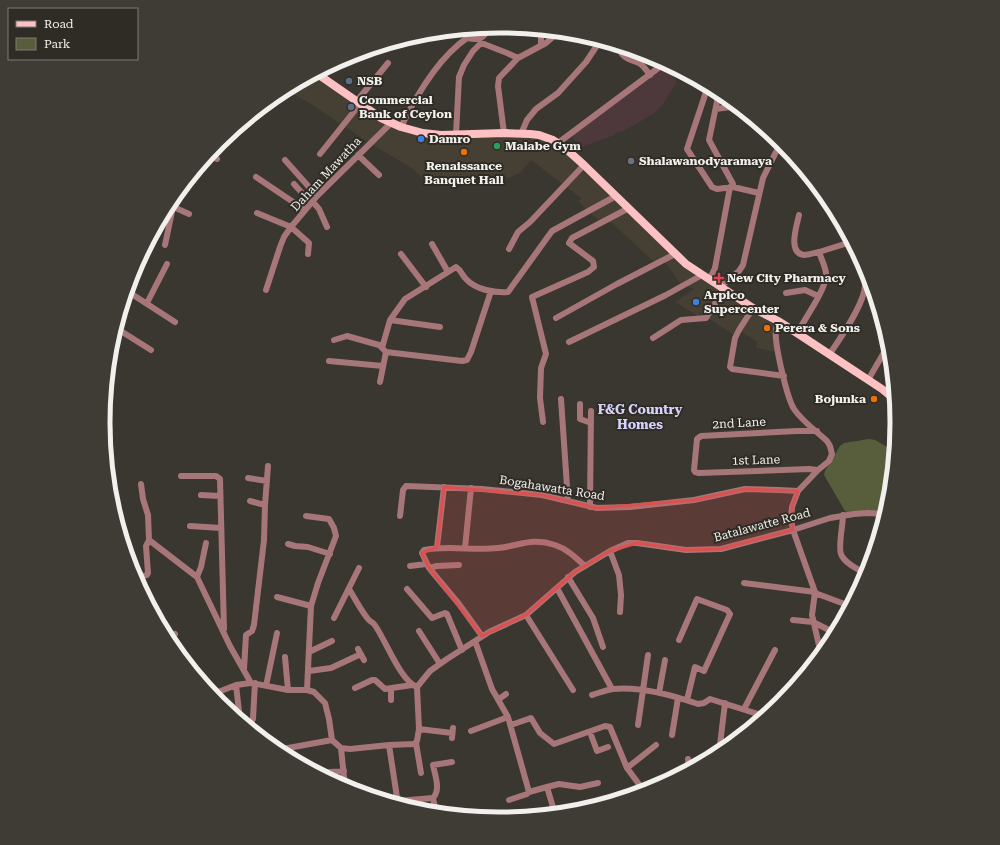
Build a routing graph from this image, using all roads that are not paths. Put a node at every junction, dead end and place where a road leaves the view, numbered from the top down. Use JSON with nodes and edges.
{"nodes":[{"id":1,"x":486,"y":34,"type":"edge"},
{"id":2,"x":540,"y":35,"type":"edge"},
{"id":3,"x":553,"y":36,"type":"edge"},
{"id":4,"x":541,"y":45,"type":"junction"},
{"id":5,"x":597,"y":45,"type":"edge"},
{"id":6,"x":622,"y":54,"type":"dead end"},
{"id":7,"x":518,"y":58,"type":"junction"},
{"id":8,"x":388,"y":63,"type":"dead end"},
{"id":9,"x":660,"y":68,"type":"edge"},
{"id":10,"x":650,"y":75,"type":"junction"},
{"id":11,"x":321,"y":77,"type":"edge"},
{"id":12,"x":706,"y":92,"type":"edge"},
{"id":13,"x":717,"y":100,"type":"edge"},
{"id":14,"x":358,"y":103,"type":"junction"},
{"id":15,"x":728,"y":107,"type":"edge"},
{"id":16,"x":716,"y":109,"type":"junction"},
{"id":17,"x":391,"y":123,"type":"junction"},
{"id":18,"x":401,"y":127,"type":"junction"},
{"id":19,"x":504,"y":133,"type":"junction"},
{"id":20,"x":521,"y":134,"type":"junction"},
{"id":21,"x":456,"y":135,"type":"junction"},
{"id":22,"x":558,"y":142,"type":"junction"},
{"id":23,"x":777,"y":149,"type":"edge"},
{"id":24,"x":320,"y":154,"type":"dead end"},
{"id":25,"x":358,"y":155,"type":"junction"},
{"id":26,"x":285,"y":160,"type":"dead end"},
{"id":27,"x":584,"y":164,"type":"junction"},
{"id":28,"x":379,"y":175,"type":"dead end"},
{"id":29,"x":256,"y":177,"type":"dead end"},
{"id":30,"x":294,"y":184,"type":"dead end"},
{"id":31,"x":732,"y":187,"type":"junction"},
{"id":32,"x":759,"y":193,"type":"junction"},
{"id":33,"x":317,"y":196,"type":"junction"},
{"id":34,"x":616,"y":196,"type":"junction"},
{"id":35,"x":312,"y":202,"type":"junction"},
{"id":36,"x":175,"y":208,"type":"edge"},
{"id":37,"x":629,"y":208,"type":"junction"},
{"id":38,"x":305,"y":210,"type":"junction"},
{"id":39,"x":258,"y":213,"type":"dead end"},
{"id":40,"x":189,"y":214,"type":"dead end"},
{"id":41,"x":799,"y":215,"type":"dead end"},
{"id":42,"x":169,"y":217,"type":"edge"},
{"id":43,"x":291,"y":227,"type":"junction"},
{"id":44,"x":327,"y":227,"type":"dead end"},
{"id":45,"x":432,"y":244,"type":"dead end"},
{"id":46,"x":846,"y":244,"type":"edge"},
{"id":47,"x":165,"y":245,"type":"dead end"},
{"id":48,"x":509,"y":249,"type":"dead end"},
{"id":49,"x":819,"y":252,"type":"junction"},
{"id":50,"x":308,"y":254,"type":"dead end"},
{"id":51,"x":401,"y":254,"type":"dead end"},
{"id":52,"x":675,"y":254,"type":"junction"},
{"id":53,"x":167,"y":264,"type":"dead end"},
{"id":54,"x":448,"y":272,"type":"junction"},
{"id":55,"x":702,"y":275,"type":"junction"},
{"id":56,"x":709,"y":280,"type":"junction"},
{"id":57,"x":865,"y":286,"type":"edge"},
{"id":58,"x":426,"y":287,"type":"junction"},
{"id":59,"x":722,"y":288,"type":"junction"},
{"id":60,"x":266,"y":290,"type":"dead end"},
{"id":61,"x":491,"y":291,"type":"junction"},
{"id":62,"x":132,"y":294,"type":"edge"},
{"id":63,"x":786,"y":294,"type":"dead end"},
{"id":64,"x":818,"y":296,"type":"junction"},
{"id":65,"x":146,"y":303,"type":"junction"},
{"id":66,"x":753,"y":308,"type":"junction"},
{"id":67,"x":556,"y":318,"type":"dead end"},
{"id":68,"x":390,"y":320,"type":"junction"},
{"id":69,"x":778,"y":321,"type":"junction"},
{"id":70,"x":175,"y":322,"type":"dead end"},
{"id":71,"x":440,"y":327,"type":"dead end"},
{"id":72,"x":122,"y":332,"type":"edge"},
{"id":73,"x":797,"y":332,"type":"junction"},
{"id":74,"x":653,"y":338,"type":"dead end"},
{"id":75,"x":334,"y":340,"type":"dead end"},
{"id":76,"x":569,"y":342,"type":"dead end"},
{"id":77,"x":151,"y":350,"type":"dead end"},
{"id":78,"x":384,"y":350,"type":"junction"},
{"id":79,"x":883,"y":354,"type":"edge"},
{"id":80,"x":829,"y":355,"type":"junction"},
{"id":81,"x":330,"y":362,"type":"dead end"},
{"id":82,"x":383,"y":366,"type":"junction"},
{"id":83,"x":784,"y":376,"type":"junction"},
{"id":84,"x":868,"y":380,"type":"junction"},
{"id":85,"x":380,"y":382,"type":"dead end"},
{"id":86,"x":889,"y":395,"type":"edge"},
{"id":87,"x":561,"y":399,"type":"dead end"},
{"id":88,"x":580,"y":404,"type":"dead end"},
{"id":89,"x":591,"y":411,"type":"dead end"},
{"id":90,"x":543,"y":422,"type":"dead end"},
{"id":91,"x":591,"y":423,"type":"junction"},
{"id":92,"x":817,"y":432,"type":"junction"},
{"id":93,"x":268,"y":466,"type":"dead end"},
{"id":94,"x":818,"y":470,"type":"junction"},
{"id":95,"x":695,"y":472,"type":"joint"},
{"id":96,"x":181,"y":476,"type":"dead end"},
{"id":97,"x":248,"y":478,"type":"dead end"},
{"id":98,"x":267,"y":482,"type":"junction"},
{"id":99,"x":141,"y":484,"type":"dead end"},
{"id":100,"x":444,"y":487,"type":"junction"},
{"id":101,"x":471,"y":488,"type":"junction"},
{"id":102,"x":798,"y":492,"type":"junction"},
{"id":103,"x":201,"y":495,"type":"dead end"},
{"id":104,"x":220,"y":496,"type":"junction"},
{"id":105,"x":568,"y":501,"type":"junction"},
{"id":106,"x":250,"y":502,"type":"dead end"},
{"id":107,"x":265,"y":505,"type":"junction"},
{"id":108,"x":590,"y":507,"type":"junction"},
{"id":109,"x":878,"y":514,"type":"edge"},
{"id":110,"x":843,"y":515,"type":"junction"},
{"id":111,"x":306,"y":516,"type":"dead end"},
{"id":112,"x":400,"y":516,"type":"dead end"},
{"id":113,"x":190,"y":526,"type":"dead end"},
{"id":114,"x":221,"y":528,"type":"junction"},
{"id":115,"x":793,"y":530,"type":"junction"},
{"id":116,"x":149,"y":540,"type":"junction"},
{"id":117,"x":206,"y":543,"type":"dead end"},
{"id":118,"x":288,"y":544,"type":"dead end"},
{"id":119,"x":437,"y":547,"type":"junction"},
{"id":120,"x":465,"y":548,"type":"junction"},
{"id":121,"x":610,"y":552,"type":"junction"},
{"id":122,"x":330,"y":554,"type":"junction"},
{"id":123,"x":459,"y":565,"type":"dead end"},
{"id":124,"x":410,"y":566,"type":"dead end"},
{"id":125,"x":428,"y":566,"type":"junction"},
{"id":126,"x":585,"y":566,"type":"junction"},
{"id":127,"x":359,"y":568,"type":"dead end"},
{"id":128,"x":861,"y":571,"type":"edge"},
{"id":129,"x":141,"y":576,"type":"dead end"},
{"id":130,"x":197,"y":577,"type":"junction"},
{"id":131,"x":568,"y":577,"type":"junction"},
{"id":132,"x":744,"y":583,"type":"dead end"},
{"id":133,"x":557,"y":588,"type":"junction"},
{"id":134,"x":349,"y":589,"type":"junction"},
{"id":135,"x":407,"y":589,"type":"dead end"},
{"id":136,"x":815,"y":592,"type":"junction"},
{"id":137,"x":277,"y":598,"type":"dead end"},
{"id":138,"x":844,"y":604,"type":"edge"},
{"id":139,"x":311,"y":606,"type":"junction"},
{"id":140,"x":620,"y":612,"type":"dead end"},
{"id":141,"x":526,"y":615,"type":"junction"},
{"id":142,"x":334,"y":618,"type":"dead end"},
{"id":143,"x":793,"y":620,"type":"dead end"},
{"id":144,"x":813,"y":622,"type":"junction"},
{"id":145,"x":829,"y":630,"type":"edge"},
{"id":146,"x":419,"y":631,"type":"dead end"},
{"id":147,"x":224,"y":633,"type":"junction"},
{"id":148,"x":277,"y":633,"type":"dead end"},
{"id":149,"x":482,"y":636,"type":"junction"},
{"id":150,"x":679,"y":640,"type":"dead end"},
{"id":151,"x":332,"y":641,"type":"dead end"},
{"id":152,"x":475,"y":641,"type":"junction"},
{"id":153,"x":819,"y":646,"type":"edge"},
{"id":154,"x":603,"y":647,"type":"dead end"},
{"id":155,"x":462,"y":650,"type":"junction"},
{"id":156,"x":775,"y":650,"type":"dead end"},
{"id":157,"x":309,"y":652,"type":"junction"},
{"id":158,"x":361,"y":654,"type":"dead end"},
{"id":159,"x":648,"y":655,"type":"dead end"},
{"id":160,"x":285,"y":657,"type":"dead end"},
{"id":161,"x":665,"y":660,"type":"dead end"},
{"id":162,"x":440,"y":664,"type":"junction"},
{"id":163,"x":244,"y":670,"type":"junction"},
{"id":164,"x":309,"y":671,"type":"junction"},
{"id":165,"x":253,"y":683,"type":"junction"},
{"id":166,"x":236,"y":685,"type":"junction"},
{"id":167,"x":266,"y":686,"type":"junction"},
{"id":168,"x":414,"y":686,"type":"junction"},
{"id":169,"x":355,"y":688,"type":"dead end"},
{"id":170,"x":391,"y":689,"type":"junction"},
{"id":171,"x":612,"y":689,"type":"junction"},
{"id":172,"x":288,"y":690,"type":"junction"},
{"id":173,"x":307,"y":690,"type":"junction"},
{"id":174,"x":573,"y":690,"type":"dead end"},
{"id":175,"x":643,"y":690,"type":"junction"},
{"id":176,"x":219,"y":692,"type":"edge"},
{"id":177,"x":659,"y":693,"type":"junction"},
{"id":178,"x":506,"y":694,"type":"dead end"},
{"id":179,"x":592,"y":695,"type":"dead end"},
{"id":180,"x":678,"y":698,"type":"junction"},
{"id":181,"x":391,"y":700,"type":"dead end"},
{"id":182,"x":499,"y":700,"type":"junction"},
{"id":183,"x":687,"y":700,"type":"junction"},
{"id":184,"x":725,"y":703,"type":"junction"},
{"id":185,"x":744,"y":709,"type":"junction"},
{"id":186,"x":239,"y":711,"type":"edge"},
{"id":187,"x":758,"y":714,"type":"edge"},
{"id":188,"x":508,"y":717,"type":"junction"},
{"id":189,"x":253,"y":719,"type":"dead end"},
{"id":190,"x":511,"y":725,"type":"junction"},
{"id":191,"x":638,"y":725,"type":"dead end"},
{"id":192,"x":419,"y":729,"type":"junction"},
{"id":193,"x":471,"y":731,"type":"dead end"},
{"id":194,"x":590,"y":732,"type":"junction"},
{"id":195,"x":452,"y":733,"type":"dead end"},
{"id":196,"x":672,"y":735,"type":"dead end"},
{"id":197,"x":332,"y":740,"type":"junction"},
{"id":198,"x":416,"y":743,"type":"junction"},
{"id":199,"x":720,"y":743,"type":"edge"},
{"id":200,"x":389,"y":745,"type":"junction"},
{"id":201,"x":656,"y":745,"type":"dead end"},
{"id":202,"x":608,"y":747,"type":"dead end"},
{"id":203,"x":287,"y":748,"type":"edge"},
{"id":204,"x":341,"y":748,"type":"junction"},
{"id":205,"x":688,"y":758,"type":"dead end"},
{"id":206,"x":452,"y":762,"type":"dead end"},
{"id":207,"x":688,"y":764,"type":"edge"},
{"id":208,"x":628,"y":768,"type":"junction"},
{"id":209,"x":344,"y":771,"type":"junction"},
{"id":210,"x":328,"y":772,"type":"edge"},
{"id":211,"x":421,"y":773,"type":"dead end"},
{"id":212,"x":345,"y":779,"type":"edge"},
{"id":213,"x":598,"y":783,"type":"dead end"},
{"id":214,"x":640,"y":785,"type":"edge"},
{"id":215,"x":547,"y":788,"type":"junction"},
{"id":216,"x":529,"y":792,"type":"junction"},
{"id":217,"x":397,"y":798,"type":"edge"},
{"id":218,"x":432,"y":798,"type":"junction"},
{"id":219,"x":509,"y":800,"type":"dead end"},
{"id":220,"x":409,"y":801,"type":"edge"},
{"id":221,"x":434,"y":807,"type":"edge"},
{"id":222,"x":553,"y":809,"type":"edge"}],
"edges":[{"from":1,"to":18,"type":"street"},
{"from":2,"to":4,"type":"street"},
{"from":3,"to":4,"type":"street"},
{"from":4,"to":7,"type":"street"},
{"from":5,"to":20,"type":"street"},
{"from":6,"to":10,"type":"street"},
{"from":7,"to":19,"type":"street"},
{"from":7,"to":21,"type":"street"},
{"from":8,"to":14,"type":"street"},
{"from":9,"to":10,"type":"street"},
{"from":10,"to":22,"type":"street"},
{"from":11,"to":14,"type":"main road"},
{"from":12,"to":31,"type":"street"},
{"from":13,"to":16,"type":"street"},
{"from":14,"to":17,"type":"main road"},
{"from":14,"to":24,"type":"street"},
{"from":15,"to":16,"type":"street"},
{"from":16,"to":31,"type":"street"},
{"from":17,"to":18,"type":"main road"},
{"from":17,"to":25,"type":"street","name":"Daham Mawatha"},
{"from":18,"to":21,"type":"main road"},
{"from":19,"to":20,"type":"main road"},
{"from":19,"to":21,"type":"main road"},
{"from":20,"to":22,"type":"main road"},
{"from":22,"to":27,"type":"main road"},
{"from":23,"to":32,"type":"street"},
{"from":25,"to":28,"type":"street"},
{"from":25,"to":33,"type":"street","name":"Daham Mawatha"},
{"from":26,"to":33,"type":"street"},
{"from":27,"to":34,"type":"main road"},
{"from":27,"to":48,"type":"street"},
{"from":29,"to":38,"type":"street"},
{"from":30,"to":35,"type":"street"},
{"from":31,"to":32,"type":"street"},
{"from":31,"to":56,"type":"street"},
{"from":32,"to":59,"type":"street"},
{"from":33,"to":35,"type":"street","name":"Daham Mawatha"},
{"from":34,"to":37,"type":"main road"},
{"from":34,"to":61,"type":"street"},
{"from":35,"to":38,"type":"street","name":"Daham Mawatha"},
{"from":35,"to":44,"type":"street"},
{"from":36,"to":40,"type":"street"},
{"from":37,"to":52,"type":"main road"},
{"from":37,"to":90,"type":"street"},
{"from":38,"to":43,"type":"street","name":"Daham Mawatha"},
{"from":39,"to":43,"type":"street"},
{"from":41,"to":49,"type":"street"},
{"from":42,"to":47,"type":"street"},
{"from":43,"to":50,"type":"street"},
{"from":43,"to":60,"type":"street","name":"Daham Mawatha"},
{"from":45,"to":54,"type":"street"},
{"from":46,"to":49,"type":"street"},
{"from":49,"to":64,"type":"street"},
{"from":51,"to":58,"type":"street"},
{"from":52,"to":55,"type":"main road"},
{"from":52,"to":67,"type":"street"},
{"from":53,"to":65,"type":"street"},
{"from":54,"to":58,"type":"street"},
{"from":54,"to":61,"type":"street"},
{"from":55,"to":56,"type":"main road"},
{"from":55,"to":76,"type":"street"},
{"from":56,"to":59,"type":"main road"},
{"from":57,"to":80,"type":"street"},
{"from":58,"to":68,"type":"street"},
{"from":59,"to":66,"type":"main road"},
{"from":59,"to":74,"type":"street"},
{"from":61,"to":78,"type":"street"},
{"from":62,"to":65,"type":"street"},
{"from":63,"to":64,"type":"street"},
{"from":64,"to":73,"type":"street"},
{"from":65,"to":70,"type":"street"},
{"from":66,"to":69,"type":"main road"},
{"from":66,"to":83,"type":"street"},
{"from":68,"to":71,"type":"street"},
{"from":68,"to":78,"type":"street"},
{"from":69,"to":73,"type":"main road"},
{"from":69,"to":83,"type":"street"},
{"from":72,"to":77,"type":"street"},
{"from":73,"to":80,"type":"main road"},
{"from":75,"to":78,"type":"street"},
{"from":78,"to":82,"type":"street"},
{"from":79,"to":84,"type":"street"},
{"from":80,"to":84,"type":"main road"},
{"from":81,"to":82,"type":"street"},
{"from":82,"to":85,"type":"street"},
{"from":83,"to":92,"type":"street"},
{"from":84,"to":86,"type":"main road"},
{"from":87,"to":105,"type":"street"},
{"from":88,"to":91,"type":"street"},
{"from":89,"to":91,"type":"street"},
{"from":91,"to":108,"type":"street"},
{"from":92,"to":94,"type":"street"},
{"from":92,"to":95,"type":"street","name":"2nd Lane"},
{"from":93,"to":98,"type":"street"},
{"from":94,"to":95,"type":"street","name":"1st Lane"},
{"from":94,"to":102,"type":"street"},
{"from":96,"to":104,"type":"street"},
{"from":97,"to":98,"type":"street"},
{"from":98,"to":107,"type":"street"},
{"from":99,"to":116,"type":"street"},
{"from":100,"to":101,"type":"street","name":"Bogahawatta Road"},
{"from":100,"to":112,"type":"street","name":"Bogahawatta Road"},
{"from":100,"to":119,"type":"street"},
{"from":101,"to":105,"type":"street","name":"Bogahawatta Road"},
{"from":101,"to":120,"type":"street"},
{"from":102,"to":108,"type":"street","name":"Bogahawatta Road"},
{"from":102,"to":115,"type":"street"},
{"from":103,"to":104,"type":"street"},
{"from":104,"to":114,"type":"street"},
{"from":105,"to":108,"type":"street","name":"Bogahawatta Road"},
{"from":106,"to":107,"type":"street"},
{"from":107,"to":163,"type":"street"},
{"from":109,"to":110,"type":"street","name":"Batalawatte Road"},
{"from":110,"to":115,"type":"street","name":"Batalawatte Road"},
{"from":110,"to":128,"type":"street"},
{"from":111,"to":122,"type":"street"},
{"from":113,"to":114,"type":"street"},
{"from":114,"to":147,"type":"street"},
{"from":115,"to":121,"type":"street","name":"Batalawatte Road"},
{"from":115,"to":136,"type":"street"},
{"from":116,"to":129,"type":"street"},
{"from":116,"to":130,"type":"street"},
{"from":117,"to":130,"type":"street"},
{"from":118,"to":122,"type":"street"},
{"from":119,"to":120,"type":"street"},
{"from":119,"to":125,"type":"street"},
{"from":120,"to":126,"type":"street"},
{"from":121,"to":126,"type":"street","name":"Batalawatte Road"},
{"from":121,"to":140,"type":"street"},
{"from":122,"to":139,"type":"street"},
{"from":123,"to":125,"type":"street"},
{"from":124,"to":125,"type":"street"},
{"from":125,"to":149,"type":"street"},
{"from":126,"to":131,"type":"street","name":"Batalawatte Road"},
{"from":127,"to":134,"type":"street"},
{"from":130,"to":147,"type":"street"},
{"from":131,"to":133,"type":"street","name":"Batalawatte Road"},
{"from":131,"to":154,"type":"street"},
{"from":132,"to":136,"type":"street"},
{"from":133,"to":141,"type":"street","name":"Batalawatte Road"},
{"from":133,"to":171,"type":"street"},
{"from":134,"to":142,"type":"street"},
{"from":134,"to":168,"type":"street"},
{"from":135,"to":155,"type":"street"},
{"from":136,"to":138,"type":"street"},
{"from":136,"to":144,"type":"street"},
{"from":137,"to":139,"type":"street"},
{"from":139,"to":157,"type":"street"},
{"from":141,"to":149,"type":"street","name":"Batalawatte Road"},
{"from":141,"to":174,"type":"street"},
{"from":143,"to":144,"type":"street"},
{"from":144,"to":145,"type":"street"},
{"from":144,"to":153,"type":"street"},
{"from":146,"to":162,"type":"street"},
{"from":147,"to":163,"type":"street"},
{"from":148,"to":167,"type":"street"},
{"from":149,"to":152,"type":"street","name":"Batalawatte Road"},
{"from":150,"to":183,"type":"street"},
{"from":151,"to":157,"type":"street"},
{"from":152,"to":155,"type":"street","name":"Batalawatte Road"},
{"from":152,"to":182,"type":"street"},
{"from":155,"to":162,"type":"street","name":"Batalawatte Road"},
{"from":156,"to":185,"type":"street"},
{"from":157,"to":164,"type":"street"},
{"from":158,"to":164,"type":"street"},
{"from":159,"to":175,"type":"street"},
{"from":160,"to":172,"type":"street"},
{"from":161,"to":177,"type":"street"},
{"from":162,"to":168,"type":"street","name":"Batalawatte Road"},
{"from":163,"to":165,"type":"street"},
{"from":164,"to":173,"type":"street"},
{"from":165,"to":166,"type":"street"},
{"from":165,"to":167,"type":"street"},
{"from":165,"to":189,"type":"street"},
{"from":166,"to":176,"type":"street"},
{"from":166,"to":186,"type":"street"},
{"from":167,"to":172,"type":"street"},
{"from":168,"to":170,"type":"street"},
{"from":168,"to":192,"type":"street"},
{"from":169,"to":170,"type":"street"},
{"from":170,"to":181,"type":"street"},
{"from":171,"to":175,"type":"street"},
{"from":171,"to":179,"type":"street"},
{"from":172,"to":173,"type":"street"},
{"from":173,"to":197,"type":"street"},
{"from":175,"to":177,"type":"street"},
{"from":175,"to":191,"type":"street"},
{"from":177,"to":180,"type":"street"},
{"from":178,"to":182,"type":"street"},
{"from":180,"to":183,"type":"street"},
{"from":180,"to":196,"type":"street"},
{"from":182,"to":188,"type":"street"},
{"from":183,"to":184,"type":"street"},
{"from":184,"to":185,"type":"street"},
{"from":184,"to":199,"type":"street"},
{"from":185,"to":187,"type":"street"},
{"from":188,"to":190,"type":"street"},
{"from":188,"to":193,"type":"street"},
{"from":190,"to":194,"type":"street"},
{"from":190,"to":216,"type":"street"},
{"from":192,"to":195,"type":"street"},
{"from":192,"to":198,"type":"street"},
{"from":194,"to":202,"type":"street"},
{"from":194,"to":208,"type":"street"},
{"from":197,"to":203,"type":"street"},
{"from":197,"to":204,"type":"street"},
{"from":198,"to":200,"type":"street"},
{"from":198,"to":211,"type":"street"},
{"from":200,"to":204,"type":"street"},
{"from":200,"to":217,"type":"street"},
{"from":201,"to":208,"type":"street"},
{"from":204,"to":209,"type":"street"},
{"from":205,"to":207,"type":"street"},
{"from":206,"to":218,"type":"street"},
{"from":208,"to":214,"type":"street"},
{"from":209,"to":210,"type":"street"},
{"from":209,"to":212,"type":"street"},
{"from":213,"to":215,"type":"street"},
{"from":215,"to":216,"type":"street"},
{"from":215,"to":222,"type":"street"},
{"from":216,"to":219,"type":"street"},
{"from":218,"to":220,"type":"street"},
{"from":218,"to":221,"type":"street"}]}
